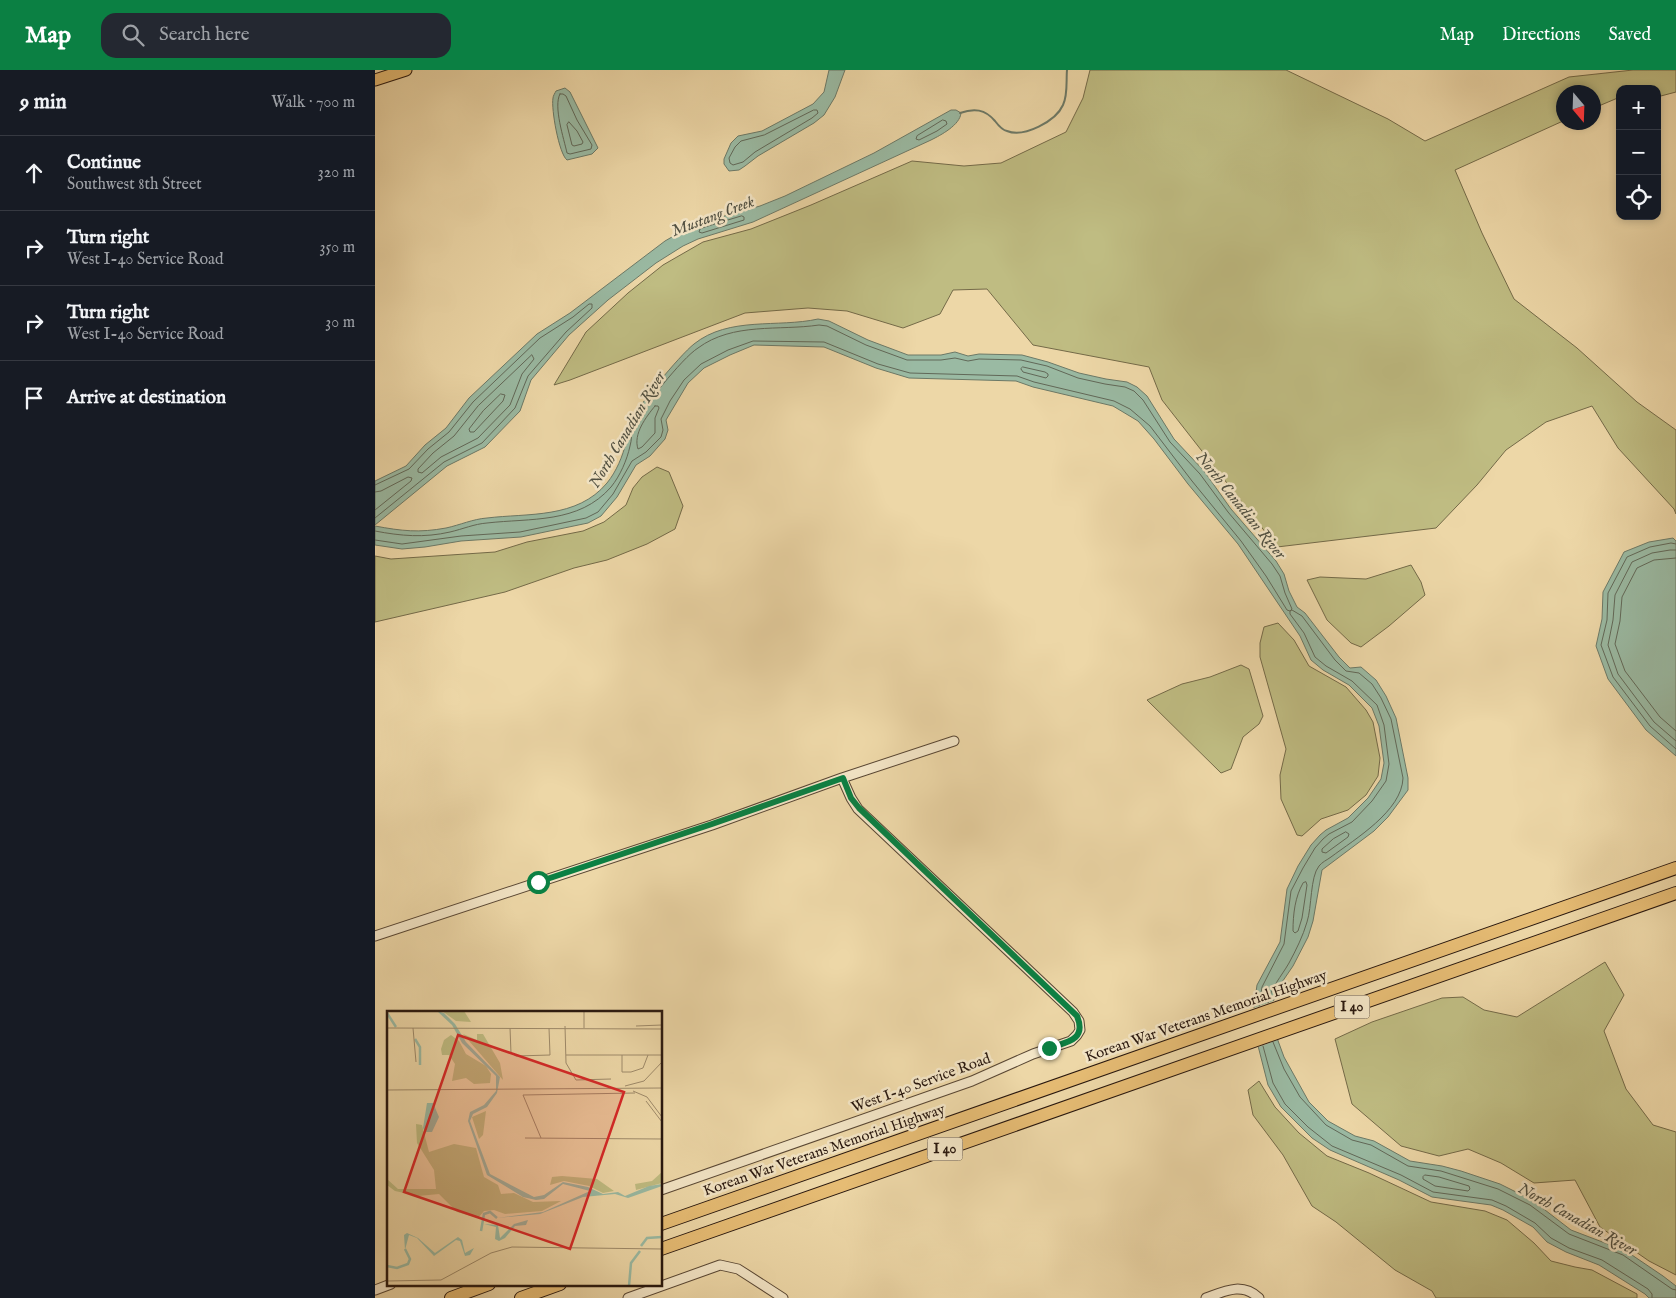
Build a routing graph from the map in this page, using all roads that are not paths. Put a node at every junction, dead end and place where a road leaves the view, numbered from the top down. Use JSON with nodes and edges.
{"nodes":[{"id":1,"x":406,"y":70,"type":"edge"},
{"id":2,"x":375,"y":80,"type":"edge"},
{"id":3,"x":954,"y":741,"type":"dead end"},
{"id":4,"x":843,"y":778,"type":"junction"},
{"id":5,"x":1676,"y":868,"type":"edge"},
{"id":6,"x":1676,"y":893,"type":"edge"},
{"id":7,"x":375,"y":936,"type":"edge"},
{"id":8,"x":663,"y":1189,"type":"edge"},
{"id":9,"x":663,"y":1223,"type":"edge"},
{"id":10,"x":663,"y":1248,"type":"edge"},
{"id":11,"x":663,"y":1285,"type":"edge"},
{"id":12,"x":387,"y":1286,"type":"edge"},
{"id":13,"x":484,"y":1286,"type":"edge"},
{"id":14,"x":554,"y":1286,"type":"edge"},
{"id":15,"x":661,"y":1286,"type":"edge"},
{"id":16,"x":375,"y":1290,"type":"edge"},
{"id":17,"x":1257,"y":1295,"type":"edge"},
{"id":18,"x":451,"y":1298,"type":"edge"},
{"id":19,"x":521,"y":1298,"type":"edge"},
{"id":20,"x":628,"y":1298,"type":"edge"},
{"id":21,"x":783,"y":1298,"type":"edge"},
{"id":22,"x":1206,"y":1298,"type":"edge"}],
"edges":[{"from":1,"to":2,"type":"main road"},
{"from":3,"to":4,"type":"street"},
{"from":4,"to":7,"type":"street"},
{"from":4,"to":8,"type":"street","name":"West I-40 Service Road"},
{"from":5,"to":9,"type":"highway","name":"Korean War Veterans Memorial Highway","number":"I 40"},
{"from":6,"to":10,"type":"highway","number":"I 40"},
{"from":11,"to":21,"type":"street"},
{"from":12,"to":16,"type":"street"},
{"from":13,"to":18,"type":"highway"},
{"from":14,"to":19,"type":"highway"},
{"from":15,"to":20,"type":"street"},
{"from":17,"to":22,"type":"street"}]}
